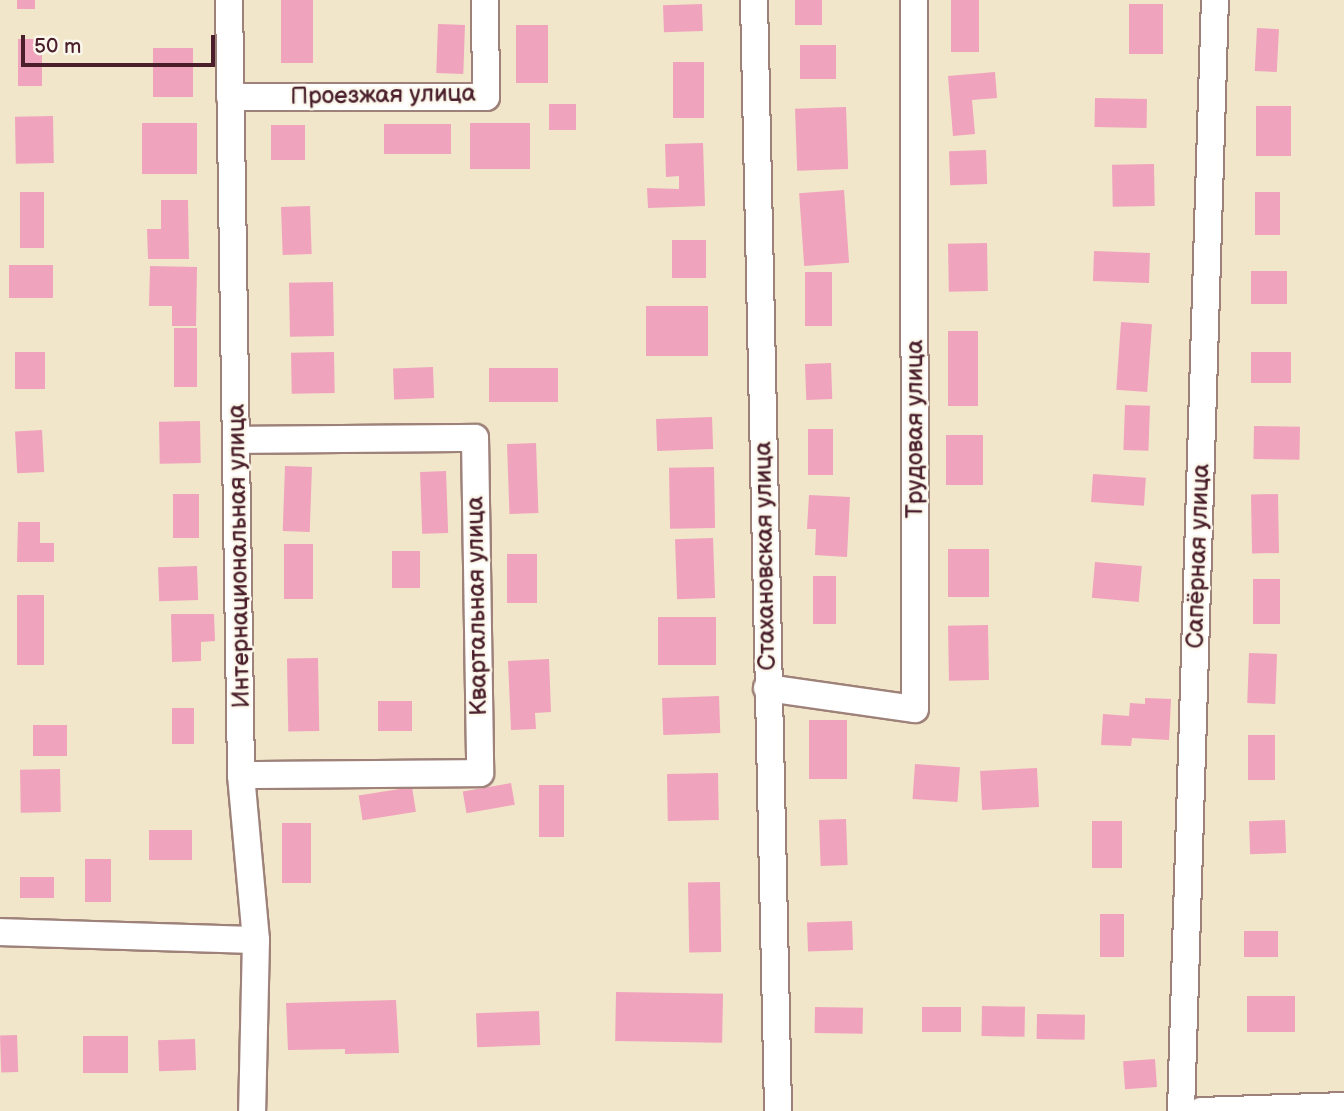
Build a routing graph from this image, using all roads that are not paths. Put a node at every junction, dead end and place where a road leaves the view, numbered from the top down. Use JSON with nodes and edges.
{"nodes":[{"id":1,"x":229,"y":0,"type":"edge"},
{"id":2,"x":485,"y":0,"type":"edge"},
{"id":3,"x":754,"y":0,"type":"edge"},
{"id":4,"x":914,"y":0,"type":"edge"},
{"id":5,"x":1215,"y":0,"type":"edge"},
{"id":6,"x":230,"y":97,"type":"junction"},
{"id":7,"x":238,"y":440,"type":"junction"},
{"id":8,"x":767,"y":688,"type":"junction"},
{"id":9,"x":242,"y":775,"type":"junction"},
{"id":10,"x":0,"y":932,"type":"edge"},
{"id":11,"x":256,"y":940,"type":"junction"},
{"id":12,"x":1344,"y":1106,"type":"edge"},
{"id":13,"x":252,"y":1111,"type":"edge"},
{"id":14,"x":778,"y":1111,"type":"edge"},
{"id":15,"x":1181,"y":1111,"type":"edge"},
{"id":16,"x":1201,"y":1111,"type":"edge"}],
"edges":[{"from":1,"to":6,"type":"street","name":"Интернациональная улица"},
{"from":2,"to":6,"type":"street","name":"Проезжая улица"},
{"from":3,"to":8,"type":"street","name":"Стахановская улица"},
{"from":4,"to":8,"type":"street","name":"Трудовая улица"},
{"from":5,"to":15,"type":"street","name":"Сапёрная улица"},
{"from":6,"to":7,"type":"street","name":"Интернациональная улица"},
{"from":7,"to":9,"type":"street","name":"Интернациональная улица"},
{"from":7,"to":9,"type":"street","name":"Квартальная улица"},
{"from":8,"to":14,"type":"street","name":"Стахановская улица"},
{"from":9,"to":11,"type":"street","name":"Интернациональная улица"},
{"from":10,"to":11,"type":"street"},
{"from":11,"to":13,"type":"street","name":"Интернациональная улица"},
{"from":12,"to":16,"type":"street"}]}
